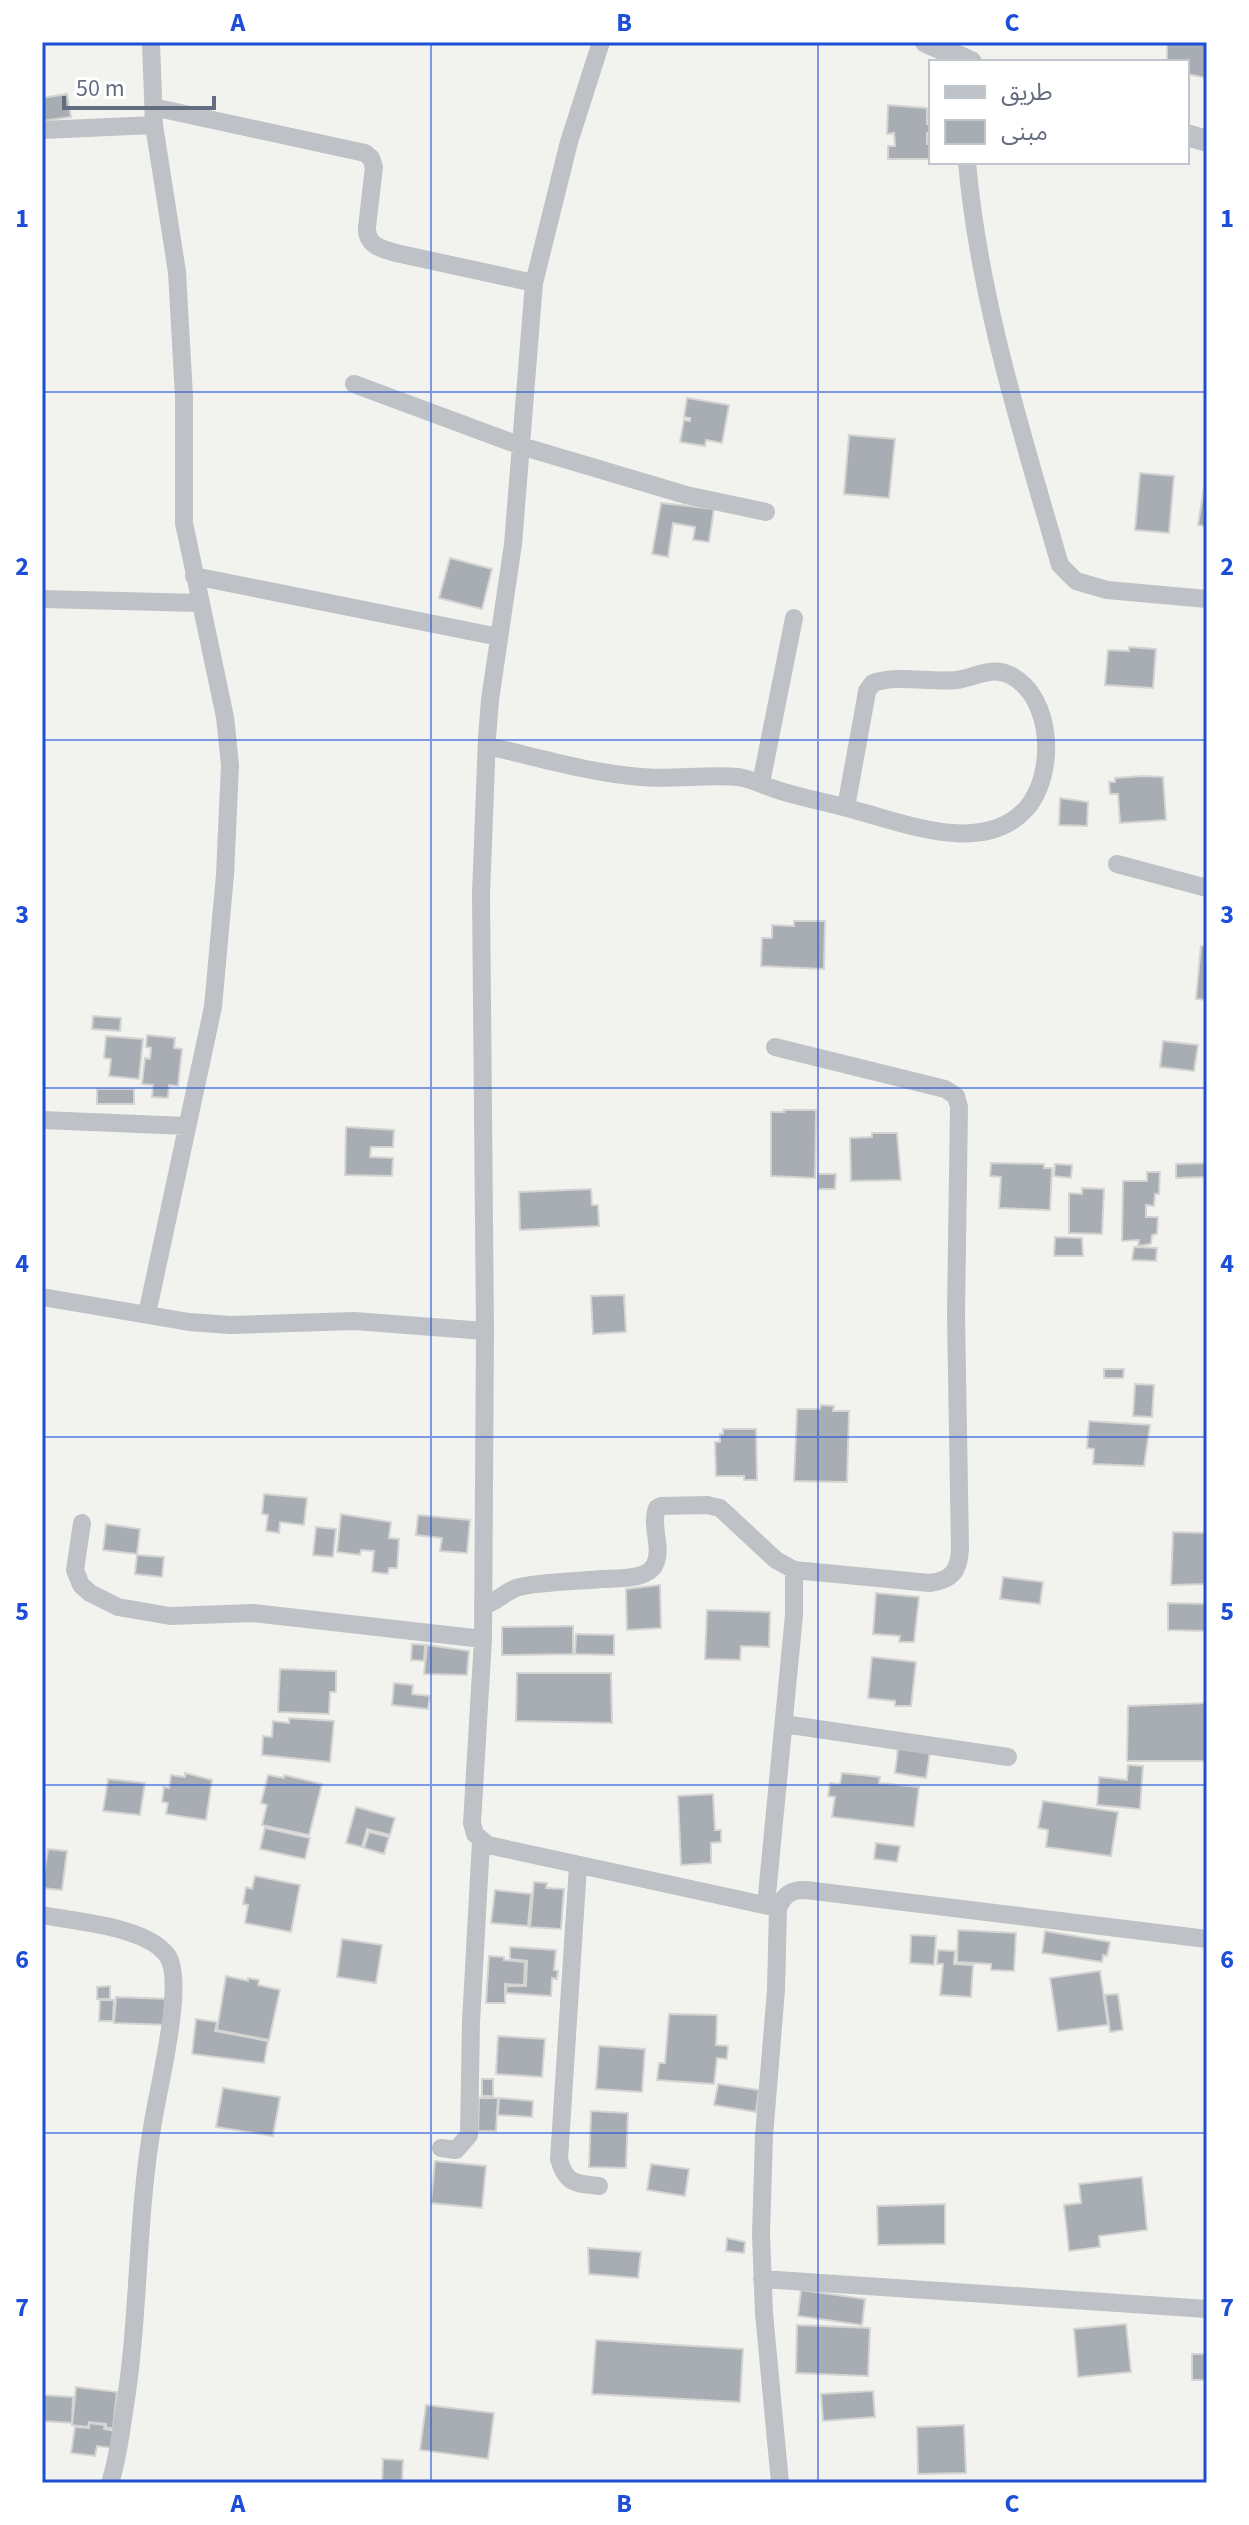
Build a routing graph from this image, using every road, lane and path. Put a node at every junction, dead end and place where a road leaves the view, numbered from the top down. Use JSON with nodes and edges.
{"nodes":[{"id":1,"x":151,"y":42,"type":"edge"},
{"id":2,"x":601,"y":42,"type":"edge"},
{"id":3,"x":926,"y":42,"type":"edge"},
{"id":4,"x":965,"y":60,"type":"edge"},
{"id":5,"x":154,"y":116,"type":"junction"},
{"id":6,"x":42,"y":130,"type":"edge"},
{"id":7,"x":967,"y":164,"type":"edge"},
{"id":8,"x":534,"y":283,"type":"junction"},
{"id":9,"x":354,"y":384,"type":"dead end"},
{"id":10,"x":521,"y":446,"type":"junction"},
{"id":11,"x":766,"y":512,"type":"dead end"},
{"id":12,"x":194,"y":576,"type":"junction"},
{"id":13,"x":42,"y":599,"type":"edge"},
{"id":14,"x":1207,"y":599,"type":"edge"},
{"id":15,"x":200,"y":603,"type":"junction"},
{"id":16,"x":794,"y":618,"type":"dead end"},
{"id":17,"x":499,"y":637,"type":"junction"},
{"id":18,"x":487,"y":746,"type":"junction"},
{"id":19,"x":761,"y":783,"type":"junction"},
{"id":20,"x":846,"y":807,"type":"junction"},
{"id":21,"x":1117,"y":864,"type":"dead end"},
{"id":22,"x":1207,"y":888,"type":"edge"},
{"id":23,"x":775,"y":1047,"type":"dead end"},
{"id":24,"x":42,"y":1120,"type":"edge"},
{"id":25,"x":187,"y":1126,"type":"junction"},
{"id":26,"x":42,"y":1297,"type":"edge"},
{"id":27,"x":147,"y":1314,"type":"junction"},
{"id":28,"x":485,"y":1331,"type":"junction"},
{"id":29,"x":82,"y":1523,"type":"dead end"},
{"id":30,"x":794,"y":1570,"type":"junction"},
{"id":31,"x":483,"y":1606,"type":"junction"},
{"id":32,"x":483,"y":1639,"type":"junction"},
{"id":33,"x":784,"y":1724,"type":"junction"},
{"id":34,"x":1008,"y":1757,"type":"dead end"},
{"id":35,"x":481,"y":1842,"type":"junction"},
{"id":36,"x":578,"y":1866,"type":"junction"},
{"id":37,"x":772,"y":1906,"type":"junction"},
{"id":38,"x":42,"y":1915,"type":"edge"},
{"id":39,"x":1207,"y":1939,"type":"edge"},
{"id":40,"x":441,"y":2148,"type":"dead end"},
{"id":41,"x":599,"y":2186,"type":"dead end"},
{"id":42,"x":762,"y":2279,"type":"junction"},
{"id":43,"x":1207,"y":2309,"type":"edge"},
{"id":44,"x":110,"y":2483,"type":"edge"},
{"id":45,"x":780,"y":2483,"type":"edge"}],
"edges":[{"from":1,"to":5,"type":"street"},
{"from":2,"to":8,"type":"street"},
{"from":3,"to":4,"type":"street"},
{"from":5,"to":6,"type":"street"},
{"from":5,"to":8,"type":"street"},
{"from":5,"to":12,"type":"street"},
{"from":7,"to":14,"type":"street"},
{"from":8,"to":10,"type":"street"},
{"from":9,"to":10,"type":"street"},
{"from":10,"to":11,"type":"street"},
{"from":10,"to":17,"type":"street"},
{"from":12,"to":15,"type":"street"},
{"from":12,"to":17,"type":"street"},
{"from":13,"to":15,"type":"street"},
{"from":15,"to":25,"type":"street"},
{"from":16,"to":19,"type":"street"},
{"from":17,"to":18,"type":"street"},
{"from":18,"to":19,"type":"street"},
{"from":18,"to":28,"type":"street"},
{"from":19,"to":20,"type":"street"},
{"from":20,"to":20,"type":"street"},
{"from":21,"to":22,"type":"street"},
{"from":23,"to":30,"type":"street"},
{"from":24,"to":25,"type":"street"},
{"from":25,"to":27,"type":"street"},
{"from":26,"to":27,"type":"street"},
{"from":27,"to":28,"type":"street"},
{"from":28,"to":31,"type":"street"},
{"from":29,"to":32,"type":"street"},
{"from":30,"to":31,"type":"street"},
{"from":30,"to":33,"type":"street"},
{"from":31,"to":32,"type":"street"},
{"from":32,"to":35,"type":"street"},
{"from":33,"to":34,"type":"street"},
{"from":33,"to":37,"type":"street"},
{"from":35,"to":36,"type":"street"},
{"from":35,"to":40,"type":"street"},
{"from":36,"to":37,"type":"street"},
{"from":36,"to":41,"type":"street"},
{"from":37,"to":39,"type":"street"},
{"from":37,"to":42,"type":"street"},
{"from":38,"to":44,"type":"street"},
{"from":42,"to":43,"type":"street"},
{"from":42,"to":45,"type":"street"}]}
